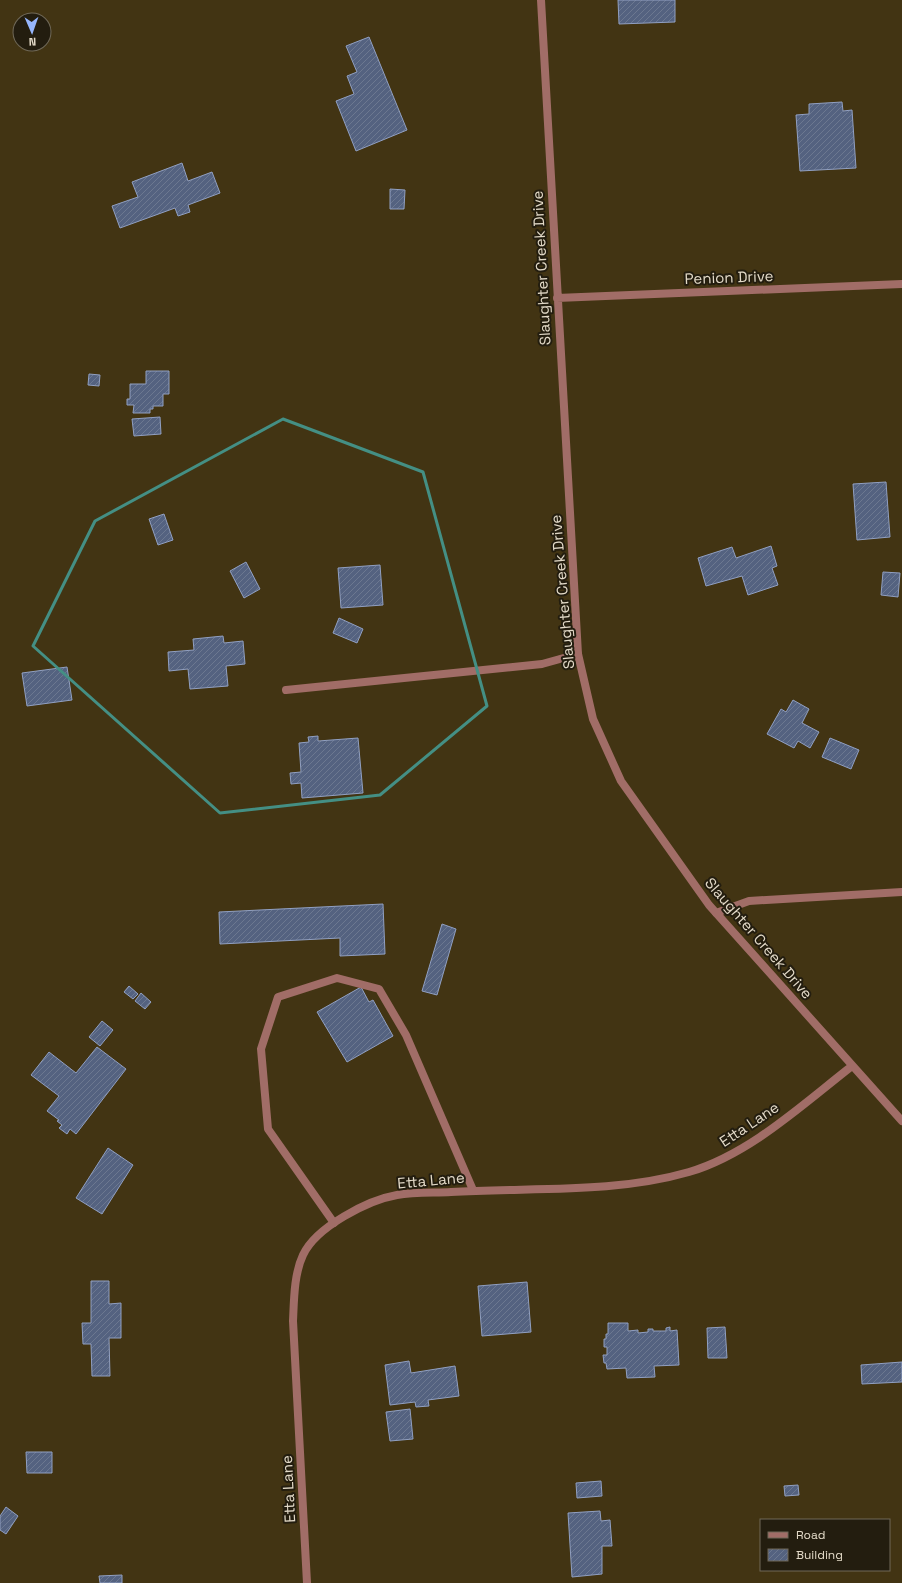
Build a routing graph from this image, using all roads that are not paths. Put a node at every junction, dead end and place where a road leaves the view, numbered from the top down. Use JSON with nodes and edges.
{"nodes":[{"id":1,"x":541,"y":0,"type":"edge"},
{"id":2,"x":902,"y":284,"type":"edge"},
{"id":3,"x":557,"y":298,"type":"junction"},
{"id":4,"x":578,"y":654,"type":"junction"},
{"id":5,"x":286,"y":690,"type":"dead end"},
{"id":6,"x":902,"y":892,"type":"edge"},
{"id":7,"x":716,"y":913,"type":"junction"},
{"id":8,"x":852,"y":1066,"type":"junction"},
{"id":9,"x":902,"y":1121,"type":"edge"},
{"id":10,"x":473,"y":1190,"type":"junction"},
{"id":11,"x":334,"y":1223,"type":"junction"},
{"id":12,"x":307,"y":1583,"type":"edge"}],
"edges":[{"from":1,"to":3,"type":"street","name":"Slaughter Creek Drive"},
{"from":2,"to":3,"type":"street","name":"Penion Drive"},
{"from":3,"to":4,"type":"street","name":"Slaughter Creek Drive"},
{"from":4,"to":5,"type":"street"},
{"from":4,"to":7,"type":"street","name":"Slaughter Creek Drive"},
{"from":6,"to":7,"type":"street"},
{"from":7,"to":8,"type":"street","name":"Slaughter Creek Drive"},
{"from":8,"to":9,"type":"street","name":"Slaughter Creek Drive"},
{"from":8,"to":10,"type":"street","name":"Etta Lane"},
{"from":10,"to":11,"type":"street","name":"Etta Lane"},
{"from":10,"to":11,"type":"street"},
{"from":11,"to":12,"type":"street","name":"Etta Lane"}]}
